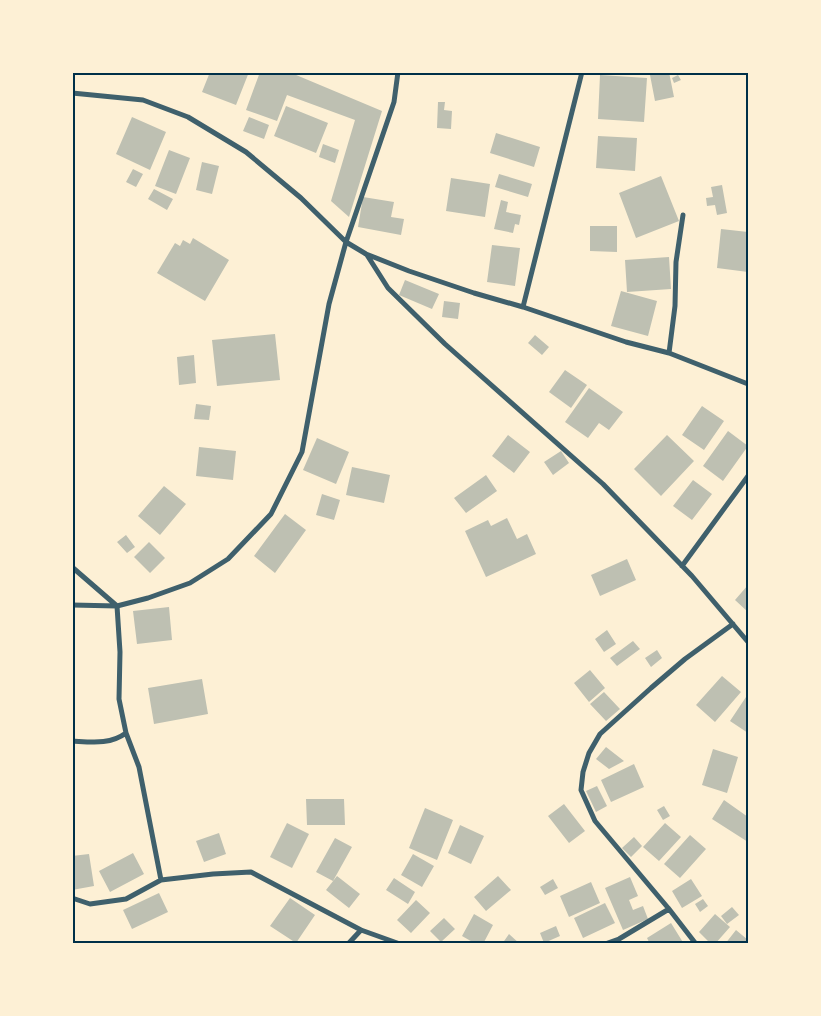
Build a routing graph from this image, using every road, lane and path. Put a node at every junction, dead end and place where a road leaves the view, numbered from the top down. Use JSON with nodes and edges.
{"nodes":[{"id":1,"x":398,"y":72,"type":"edge"},
{"id":2,"x":582,"y":72,"type":"edge"},
{"id":3,"x":72,"y":93,"type":"edge"},
{"id":4,"x":683,"y":215,"type":"dead end"},
{"id":5,"x":346,"y":242,"type":"junction"},
{"id":6,"x":366,"y":254,"type":"junction"},
{"id":7,"x":523,"y":307,"type":"junction"},
{"id":8,"x":669,"y":354,"type":"junction"},
{"id":9,"x":748,"y":384,"type":"edge"},
{"id":10,"x":748,"y":476,"type":"edge"},
{"id":11,"x":682,"y":566,"type":"junction"},
{"id":12,"x":72,"y":567,"type":"edge"},
{"id":13,"x":72,"y":605,"type":"edge"},
{"id":14,"x":116,"y":606,"type":"junction"},
{"id":15,"x":733,"y":624,"type":"junction"},
{"id":16,"x":748,"y":642,"type":"edge"},
{"id":17,"x":126,"y":733,"type":"junction"},
{"id":18,"x":72,"y":742,"type":"edge"},
{"id":19,"x":161,"y":880,"type":"junction"},
{"id":20,"x":72,"y":898,"type":"edge"},
{"id":21,"x":669,"y":909,"type":"junction"},
{"id":22,"x":360,"y":930,"type":"junction"},
{"id":23,"x":348,"y":944,"type":"edge"},
{"id":24,"x":400,"y":944,"type":"edge"},
{"id":25,"x":605,"y":944,"type":"edge"},
{"id":26,"x":696,"y":944,"type":"edge"}],
"edges":[{"from":1,"to":5,"type":"street"},
{"from":2,"to":7,"type":"street"},
{"from":3,"to":5,"type":"street"},
{"from":4,"to":8,"type":"street"},
{"from":5,"to":6,"type":"street"},
{"from":5,"to":14,"type":"street"},
{"from":6,"to":7,"type":"street"},
{"from":6,"to":11,"type":"street"},
{"from":7,"to":8,"type":"street"},
{"from":8,"to":9,"type":"street"},
{"from":10,"to":11,"type":"street"},
{"from":11,"to":15,"type":"street"},
{"from":12,"to":14,"type":"street"},
{"from":13,"to":14,"type":"street"},
{"from":14,"to":17,"type":"street"},
{"from":15,"to":16,"type":"street"},
{"from":15,"to":21,"type":"street"},
{"from":17,"to":18,"type":"street"},
{"from":17,"to":19,"type":"street"},
{"from":19,"to":20,"type":"street"},
{"from":19,"to":22,"type":"street"},
{"from":21,"to":25,"type":"street"},
{"from":21,"to":26,"type":"street"},
{"from":22,"to":23,"type":"street"},
{"from":22,"to":24,"type":"street"}]}
